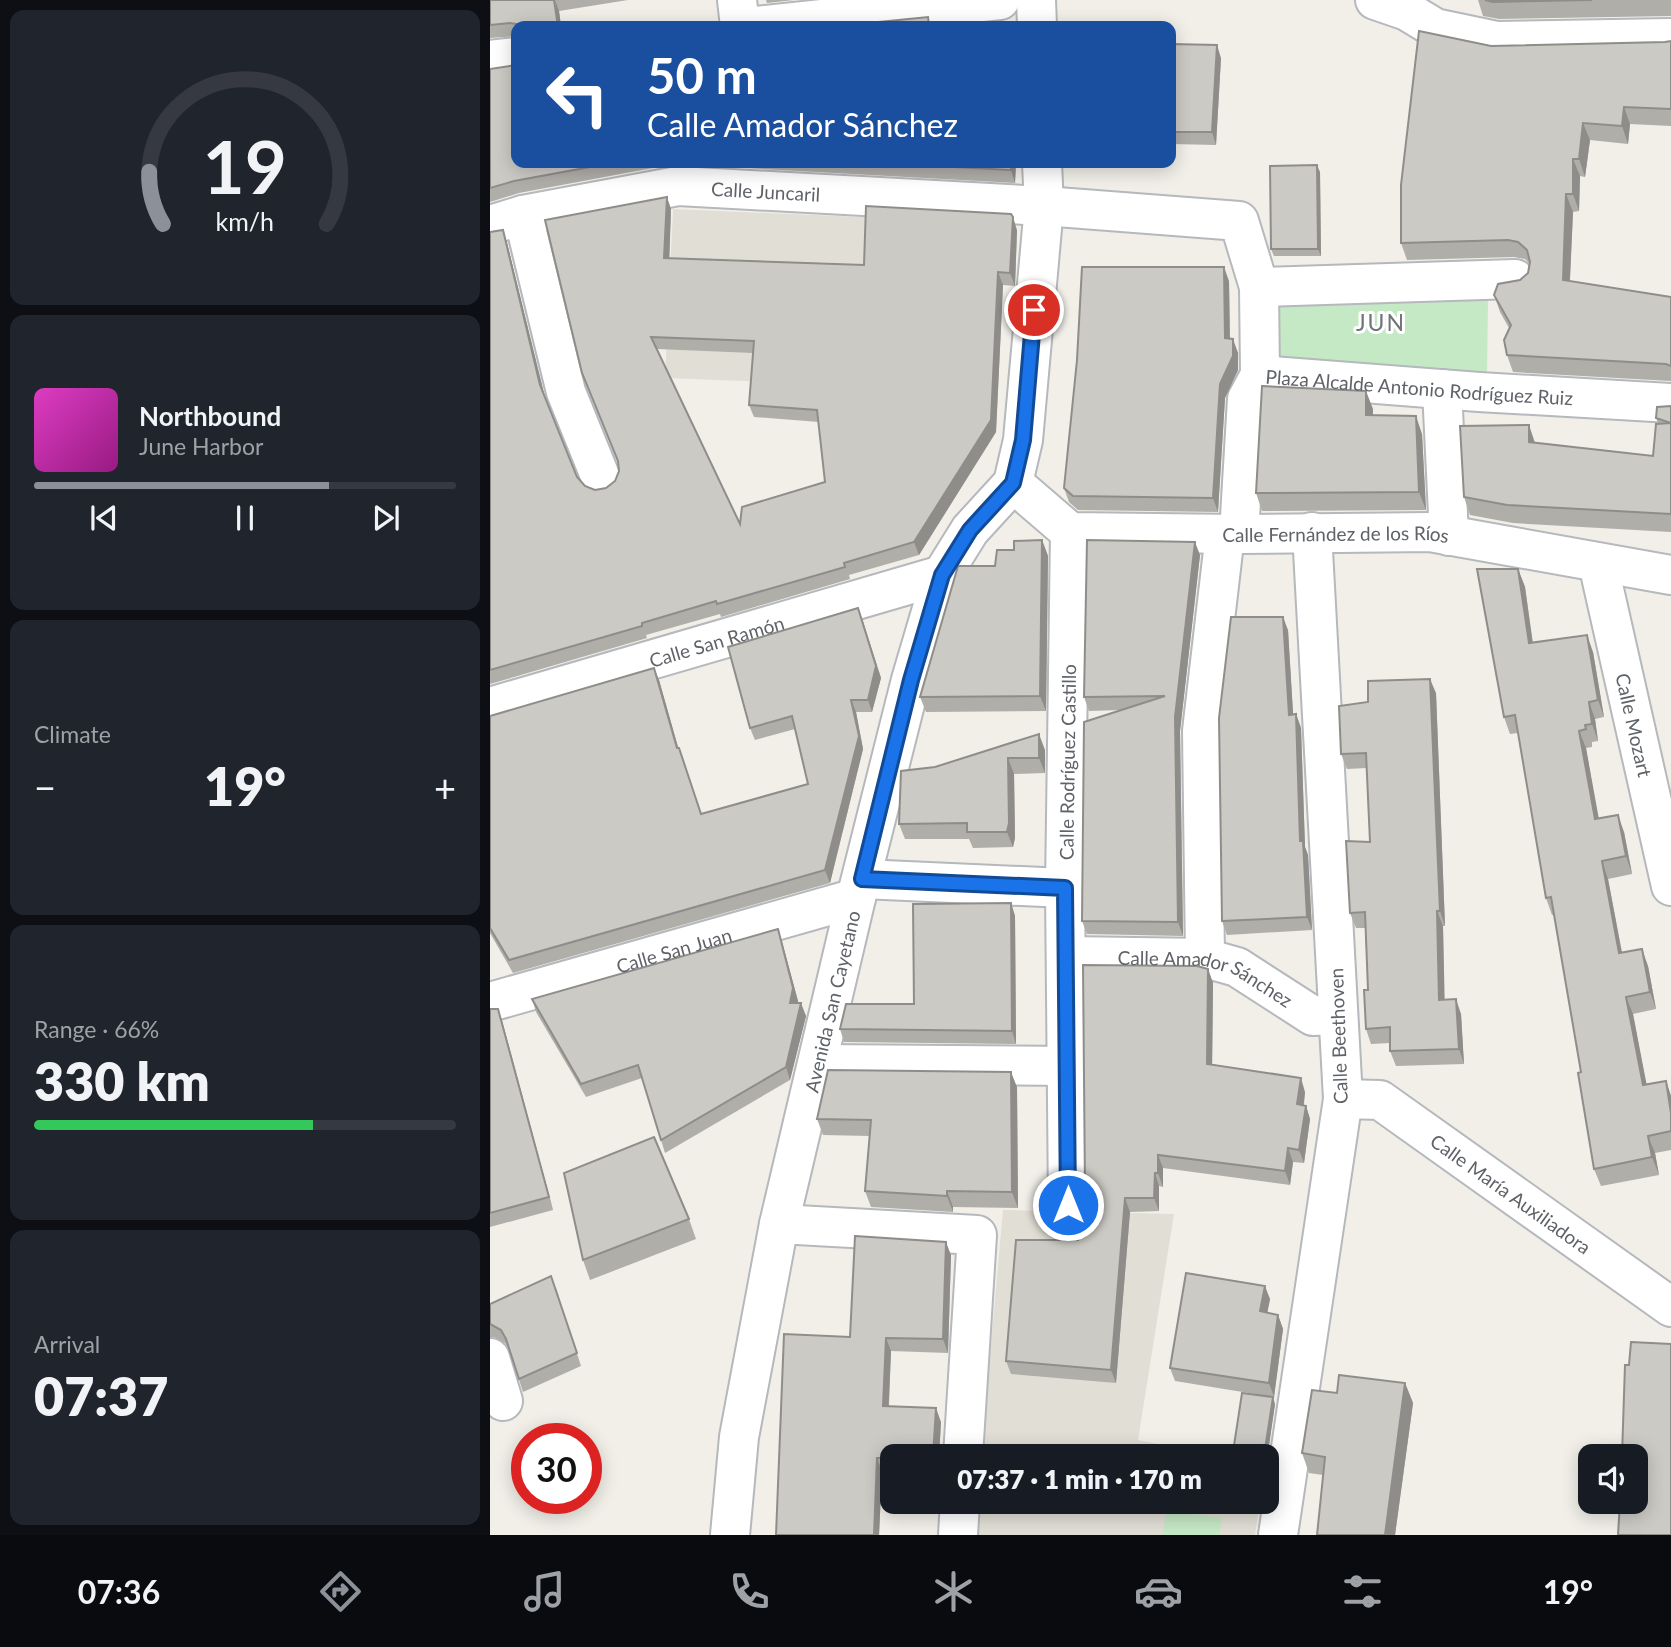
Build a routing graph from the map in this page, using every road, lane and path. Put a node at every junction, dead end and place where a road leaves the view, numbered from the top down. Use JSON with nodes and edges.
{"nodes":[{"id":1,"x":737,"y":0,"type":"edge"},
{"id":2,"x":1000,"y":0,"type":"edge"},
{"id":3,"x":1036,"y":0,"type":"edge"},
{"id":4,"x":1398,"y":4,"type":"edge"},
{"id":5,"x":739,"y":21,"type":"edge"},
{"id":6,"x":803,"y":21,"type":"edge"},
{"id":7,"x":1037,"y":21,"type":"edge"},
{"id":8,"x":1671,"y":38,"type":"edge"},
{"id":9,"x":511,"y":58,"type":"edge"},
{"id":10,"x":490,"y":60,"type":"edge"},
{"id":11,"x":1042,"y":168,"type":"edge"},
{"id":12,"x":1044,"y":206,"type":"junction"},
{"id":13,"x":506,"y":220,"type":"edge"},
{"id":14,"x":1515,"y":279,"type":"edge"},
{"id":15,"x":1259,"y":286,"type":"junction"},
{"id":16,"x":1260,"y":375,"type":"junction"},
{"id":17,"x":1442,"y":389,"type":"junction"},
{"id":18,"x":1671,"y":403,"type":"edge"},
{"id":19,"x":602,"y":481,"type":"dead end"},
{"id":20,"x":1013,"y":483,"type":"junction"},
{"id":21,"x":1070,"y":532,"type":"junction"},
{"id":22,"x":1311,"y":532,"type":"junction"},
{"id":23,"x":1232,"y":534,"type":"junction"},
{"id":24,"x":1449,"y":536,"type":"junction"},
{"id":25,"x":1598,"y":563,"type":"junction"},
{"id":26,"x":942,"y":575,"type":"junction"},
{"id":27,"x":1671,"y":575,"type":"edge"},
{"id":28,"x":490,"y":707,"type":"edge"},
{"id":29,"x":1671,"y":887,"type":"edge"},
{"id":30,"x":859,"y":888,"type":"junction"},
{"id":31,"x":1065,"y":888,"type":"junction"},
{"id":32,"x":1066,"y":956,"type":"junction"},
{"id":33,"x":1205,"y":958,"type":"junction"},
{"id":34,"x":490,"y":1002,"type":"edge"},
{"id":35,"x":1338,"y":1015,"type":"junction"},
{"id":36,"x":818,"y":1065,"type":"junction"},
{"id":37,"x":1067,"y":1066,"type":"junction"},
{"id":38,"x":1343,"y":1098,"type":"junction"},
{"id":39,"x":1068,"y":1205,"type":"dead end"},
{"id":40,"x":779,"y":1224,"type":"junction"},
{"id":41,"x":1671,"y":1307,"type":"edge"},
{"id":42,"x":490,"y":1358,"type":"edge"},
{"id":43,"x":503,"y":1401,"type":"dead end"},
{"id":44,"x":964,"y":1444,"type":"edge"},
{"id":45,"x":959,"y":1514,"type":"edge"},
{"id":46,"x":730,"y":1535,"type":"edge"},
{"id":47,"x":958,"y":1535,"type":"edge"},
{"id":48,"x":1278,"y":1535,"type":"edge"}],
"edges":[{"from":1,"to":5,"type":"street"},
{"from":2,"to":6,"type":"street"},
{"from":3,"to":7,"type":"street"},
{"from":4,"to":8,"type":"street"},
{"from":9,"to":10,"type":"street"},
{"from":11,"to":12,"type":"street","name":"Avenida San Cayetano"},
{"from":12,"to":13,"type":"street","name":"Calle Juncaril"},
{"from":12,"to":15,"type":"street","name":"Calle Juncaril"},
{"from":12,"to":20,"type":"street","name":"Avenida San Cayetano"},
{"from":13,"to":19,"type":"street"},
{"from":14,"to":15,"type":"street"},
{"from":15,"to":16,"type":"street","name":"Plaza Alcalde Antonio Rodríguez Ruiz"},
{"from":16,"to":17,"type":"street","name":"Plaza Alcalde Antonio Rodríguez Ruiz"},
{"from":16,"to":23,"type":"street"},
{"from":17,"to":18,"type":"street","name":"Plaza Alcalde Antonio Rodríguez Ruiz"},
{"from":17,"to":24,"type":"street"},
{"from":20,"to":21,"type":"street"},
{"from":20,"to":26,"type":"street","name":"Avenida San Cayetano"},
{"from":21,"to":23,"type":"street","name":"Calle Fernández de los Ríos"},
{"from":21,"to":31,"type":"street","name":"Calle Rodríguez Castillo"},
{"from":22,"to":23,"type":"street","name":"Calle Fernández de los Ríos"},
{"from":22,"to":24,"type":"street","name":"Calle Fernández de los Ríos"},
{"from":22,"to":35,"type":"street","name":"Calle Beethoven"},
{"from":23,"to":33,"type":"street"},
{"from":24,"to":25,"type":"street","name":"Calle Fernández de los Ríos"},
{"from":25,"to":27,"type":"street","name":"Calle Fernández de los Ríos"},
{"from":25,"to":29,"type":"street","name":"Calle Mozart"},
{"from":26,"to":28,"type":"street","name":"Calle San Ramón"},
{"from":26,"to":30,"type":"street","name":"Avenida San Cayetano"},
{"from":30,"to":31,"type":"street"},
{"from":30,"to":34,"type":"street","name":"Calle San Juan"},
{"from":30,"to":36,"type":"street","name":"Avenida San Cayetano"},
{"from":31,"to":32,"type":"street","name":"Calle Rodríguez Castillo"},
{"from":32,"to":33,"type":"street","name":"Calle Amador Sánchez"},
{"from":32,"to":37,"type":"street","name":"Calle Rodríguez Castillo"},
{"from":33,"to":35,"type":"street","name":"Calle Amador Sánchez"},
{"from":35,"to":38,"type":"street","name":"Calle Beethoven"},
{"from":36,"to":37,"type":"street"},
{"from":36,"to":40,"type":"street","name":"Avenida San Cayetano"},
{"from":37,"to":39,"type":"street","name":"Calle Rodríguez Castillo"},
{"from":38,"to":41,"type":"street","name":"Calle María Auxiliadora"},
{"from":38,"to":48,"type":"street","name":"Calle Beethoven"},
{"from":40,"to":44,"type":"street"},
{"from":40,"to":46,"type":"street","name":"Avenida San Cayetano"},
{"from":42,"to":43,"type":"street"},
{"from":45,"to":47,"type":"street"}]}
